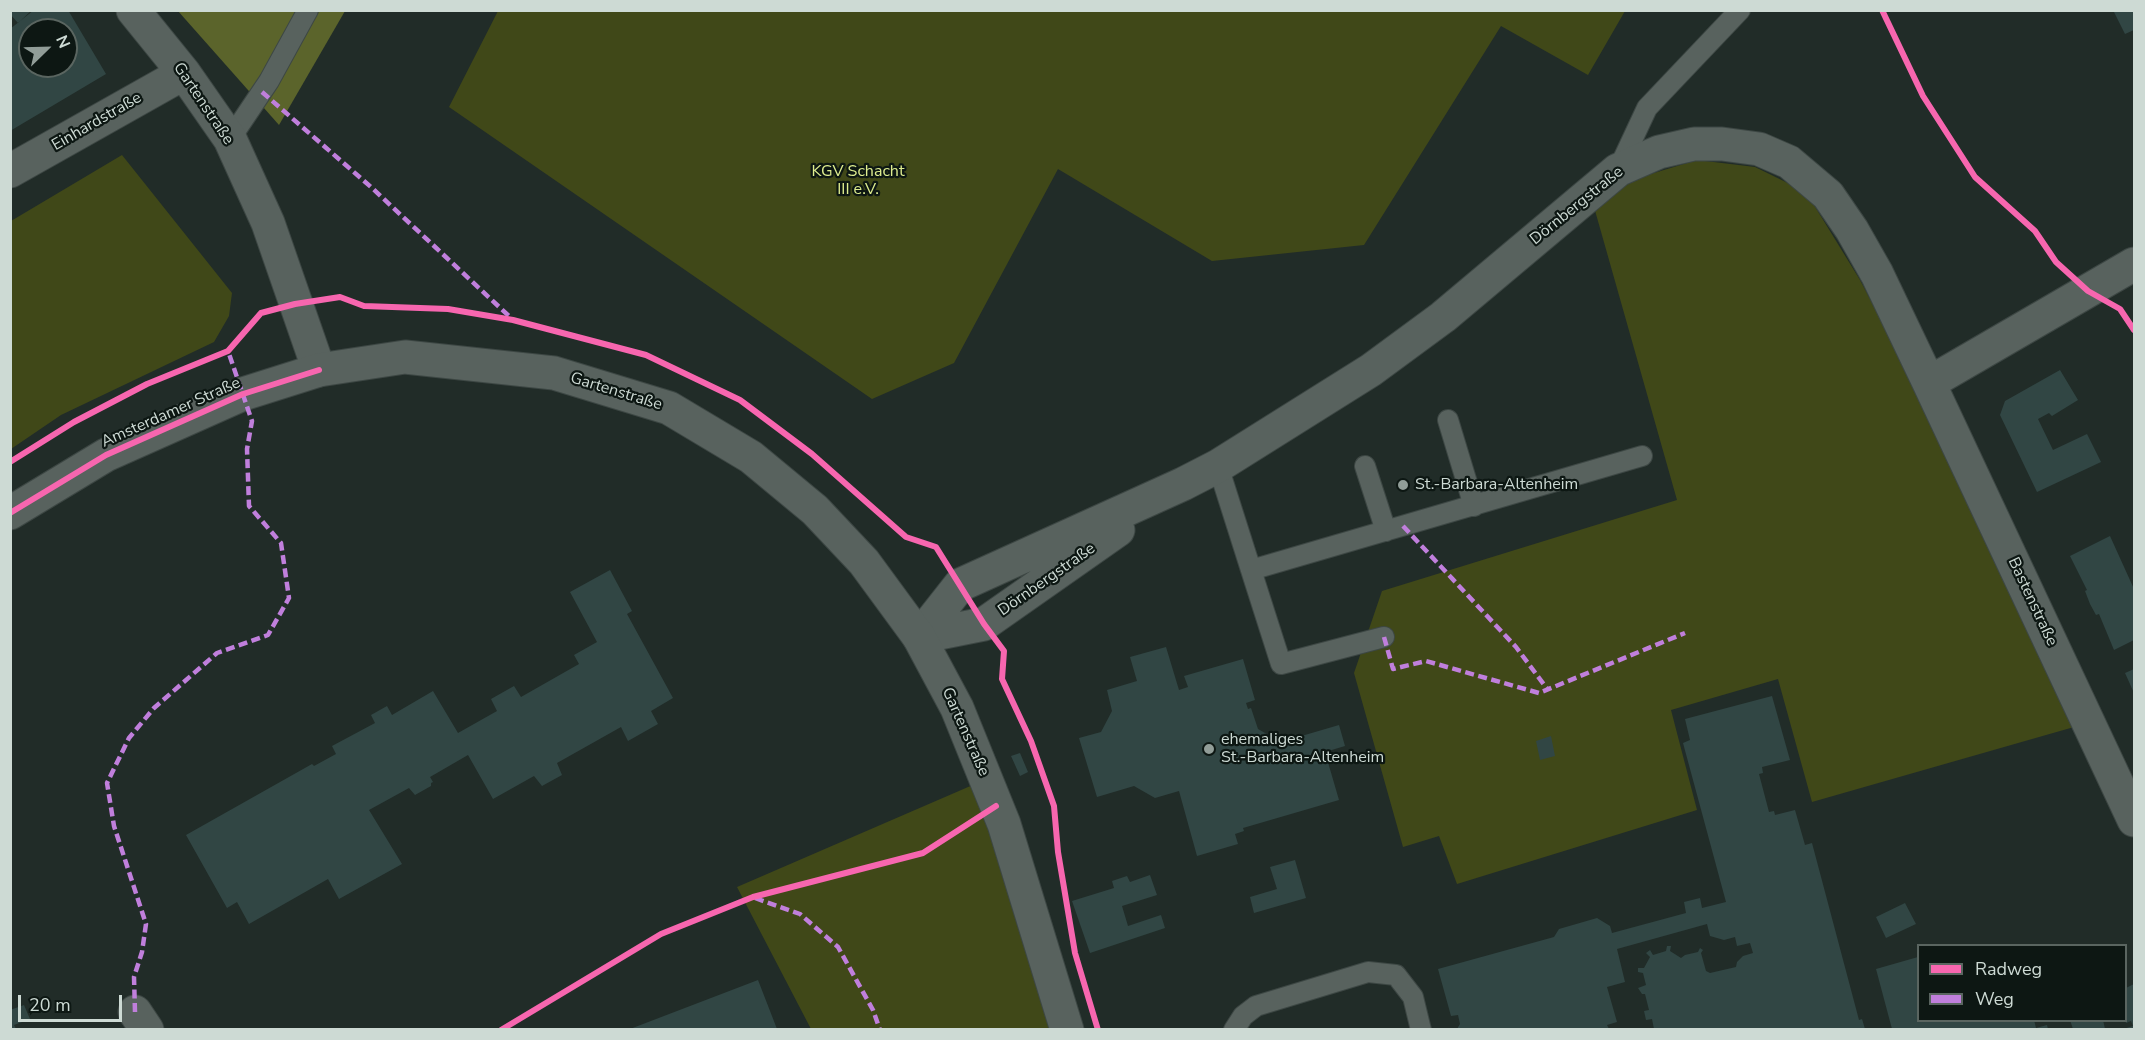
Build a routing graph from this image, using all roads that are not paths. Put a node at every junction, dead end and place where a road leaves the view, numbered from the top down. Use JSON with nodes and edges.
{"nodes":[{"id":1,"x":133,"y":10,"type":"edge"},
{"id":2,"x":308,"y":10,"type":"edge"},
{"id":3,"x":1740,"y":10,"type":"edge"},
{"id":4,"x":184,"y":73,"type":"junction"},
{"id":5,"x":230,"y":139,"type":"junction"},
{"id":6,"x":10,"y":171,"type":"edge"},
{"id":7,"x":1618,"y":171,"type":"junction"},
{"id":8,"x":2134,"y":264,"type":"edge"},
{"id":9,"x":319,"y":370,"type":"junction"},
{"id":10,"x":1929,"y":383,"type":"junction"},
{"id":11,"x":1448,"y":420,"type":"dead end"},
{"id":12,"x":1642,"y":456,"type":"dead end"},
{"id":13,"x":1218,"y":466,"type":"junction"},
{"id":14,"x":1365,"y":466,"type":"dead end"},
{"id":15,"x":1184,"y":484,"type":"junction"},
{"id":16,"x":1474,"y":506,"type":"junction"},
{"id":17,"x":10,"y":513,"type":"edge"},
{"id":18,"x":1386,"y":531,"type":"junction"},
{"id":19,"x":1251,"y":570,"type":"junction"},
{"id":20,"x":919,"y":637,"type":"junction"},
{"id":21,"x":1384,"y":637,"type":"dead end"},
{"id":22,"x":2134,"y":820,"type":"edge"},
{"id":23,"x":1067,"y":1029,"type":"edge"},
{"id":24,"x":1234,"y":1029,"type":"edge"},
{"id":25,"x":1421,"y":1029,"type":"edge"}],
"edges":[{"from":1,"to":4,"type":"street","name":"Gartenstraße"},
{"from":2,"to":5,"type":"lane"},
{"from":3,"to":7,"type":"lane"},
{"from":4,"to":5,"type":"street","name":"Gartenstraße"},
{"from":4,"to":6,"type":"street","name":"Einhardstraße"},
{"from":5,"to":9,"type":"street","name":"Gartenstraße"},
{"from":7,"to":10,"type":"street","name":"Dörnbergstraße"},
{"from":7,"to":13,"type":"street","name":"Dörnbergstraße"},
{"from":8,"to":10,"type":"street"},
{"from":9,"to":17,"type":"street","name":"Amsterdamer Straße"},
{"from":9,"to":20,"type":"street","name":"Gartenstraße"},
{"from":10,"to":22,"type":"street","name":"Bastenstraße"},
{"from":11,"to":16,"type":"lane"},
{"from":12,"to":16,"type":"lane"},
{"from":13,"to":15,"type":"street","name":"Dörnbergstraße"},
{"from":13,"to":19,"type":"lane"},
{"from":14,"to":18,"type":"lane"},
{"from":15,"to":20,"type":"street","name":"Dörnbergstraße"},
{"from":15,"to":20,"type":"street","name":"Dörnbergstraße"},
{"from":16,"to":18,"type":"lane"},
{"from":18,"to":19,"type":"lane"},
{"from":19,"to":21,"type":"lane"},
{"from":20,"to":23,"type":"street","name":"Gartenstraße"},
{"from":24,"to":25,"type":"lane"}]}
